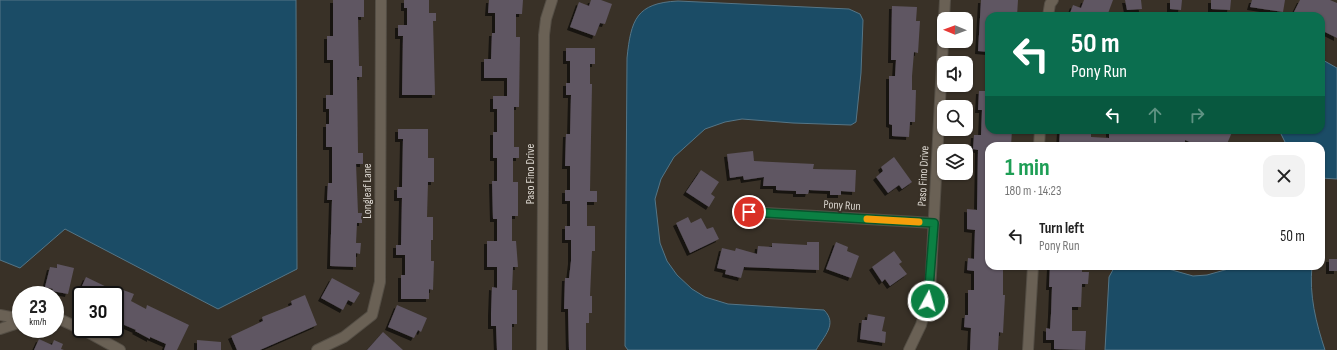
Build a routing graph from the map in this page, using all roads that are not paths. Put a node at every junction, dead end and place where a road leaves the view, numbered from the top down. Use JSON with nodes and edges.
{"nodes":[{"id":1,"x":382,"y":0,"type":"edge"},
{"id":2,"x":552,"y":0,"type":"edge"},
{"id":3,"x":945,"y":0,"type":"edge"},
{"id":4,"x":1053,"y":0,"type":"edge"},
{"id":5,"x":944,"y":12,"type":"edge"},
{"id":6,"x":1049,"y":12,"type":"edge"},
{"id":7,"x":943,"y":48,"type":"edge"},
{"id":8,"x":749,"y":212,"type":"dead end"},
{"id":9,"x":934,"y":223,"type":"junction"},
{"id":10,"x":1033,"y":270,"type":"edge"},
{"id":11,"x":0,"y":315,"type":"edge"},
{"id":12,"x":12,"y":317,"type":"edge"},
{"id":13,"x":12,"y":325,"type":"edge"},
{"id":14,"x":0,"y":329,"type":"edge"},
{"id":15,"x":98,"y":338,"type":"edge"},
{"id":16,"x":120,"y":350,"type":"edge"},
{"id":17,"x":317,"y":350,"type":"edge"},
{"id":18,"x":542,"y":350,"type":"edge"},
{"id":19,"x":909,"y":350,"type":"edge"},
{"id":20,"x":1028,"y":350,"type":"edge"}],
"edges":[{"from":1,"to":17,"type":"street","name":"Longleaf Lane"},
{"from":2,"to":18,"type":"street","name":"Paso Fino Drive"},
{"from":3,"to":5,"type":"street"},
{"from":4,"to":6,"type":"street"},
{"from":7,"to":9,"type":"street","name":"Paso Fino Drive"},
{"from":8,"to":9,"type":"street","name":"Pony Run"},
{"from":9,"to":19,"type":"street","name":"Paso Fino Drive"},
{"from":10,"to":20,"type":"street"},
{"from":11,"to":12,"type":"street"},
{"from":13,"to":14,"type":"street"},
{"from":15,"to":16,"type":"street"}]}
